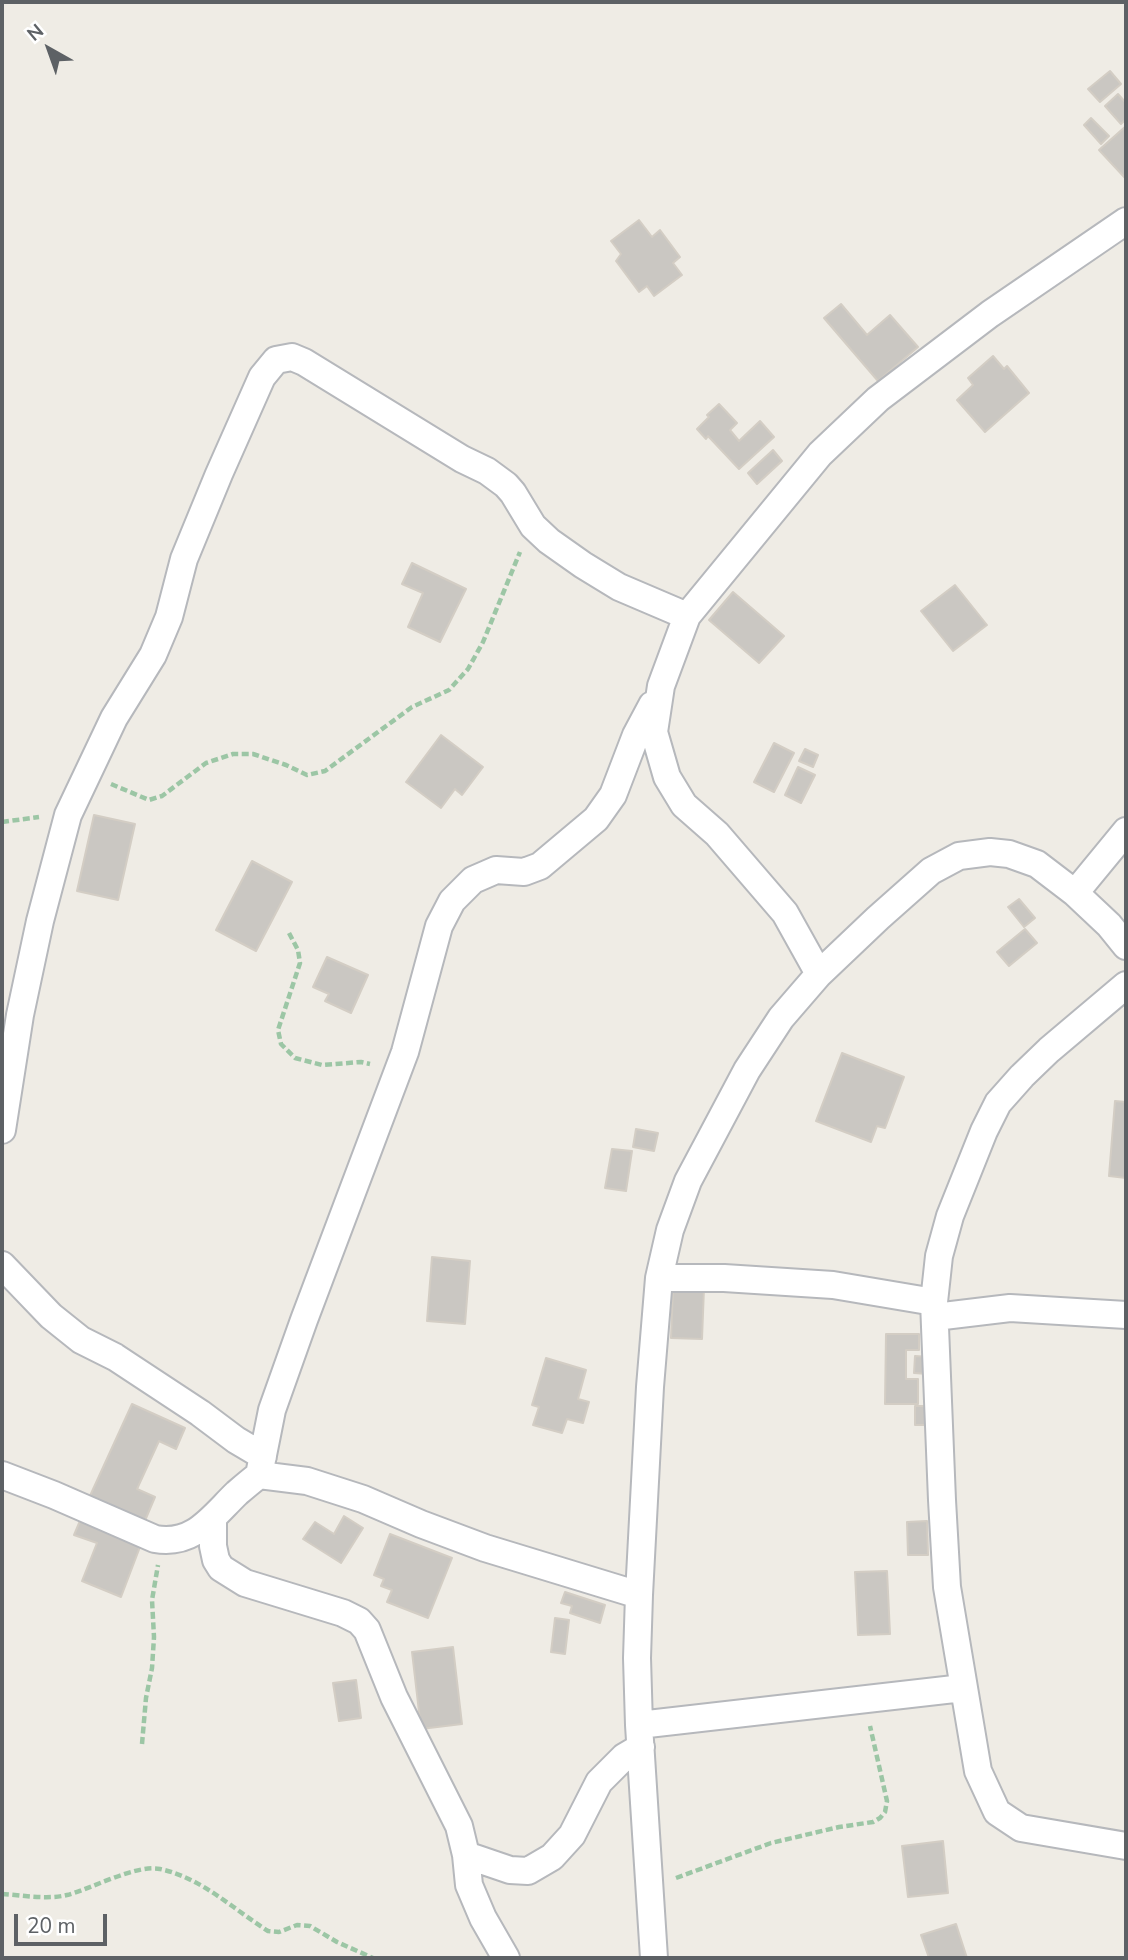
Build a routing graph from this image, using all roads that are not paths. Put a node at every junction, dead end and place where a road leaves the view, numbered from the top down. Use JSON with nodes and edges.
{"nodes":[{"id":1,"x":1121,"y":235,"type":"edge"},
{"id":2,"x":687,"y":616,"type":"junction"},
{"id":3,"x":661,"y":686,"type":"junction"},
{"id":4,"x":1126,"y":831,"type":"edge"},
{"id":5,"x":1075,"y":893,"type":"junction"},
{"id":6,"x":1126,"y":946,"type":"edge"},
{"id":7,"x":819,"y":974,"type":"junction"},
{"id":8,"x":1126,"y":985,"type":"edge"},
{"id":9,"x":2,"y":1130,"type":"edge"},
{"id":10,"x":2,"y":1265,"type":"edge"},
{"id":11,"x":659,"y":1278,"type":"junction"},
{"id":12,"x":934,"y":1310,"type":"junction"},
{"id":13,"x":1126,"y":1315,"type":"edge"},
{"id":14,"x":261,"y":1466,"type":"junction"},
{"id":15,"x":2,"y":1475,"type":"edge"},
{"id":16,"x":213,"y":1520,"type":"junction"},
{"id":17,"x":639,"y":1594,"type":"junction"},
{"id":18,"x":963,"y":1688,"type":"junction"},
{"id":19,"x":640,"y":1736,"type":"junction"},
{"id":20,"x":1126,"y":1846,"type":"edge"},
{"id":21,"x":466,"y":1855,"type":"junction"},
{"id":22,"x":506,"y":1958,"type":"edge"},
{"id":23,"x":654,"y":1958,"type":"edge"}],
"edges":[{"from":1,"to":2,"type":"street"},
{"from":2,"to":3,"type":"street"},
{"from":2,"to":9,"type":"street"},
{"from":3,"to":7,"type":"street"},
{"from":3,"to":14,"type":"street"},
{"from":4,"to":5,"type":"street"},
{"from":5,"to":6,"type":"street"},
{"from":5,"to":7,"type":"street"},
{"from":7,"to":11,"type":"street"},
{"from":8,"to":12,"type":"street"},
{"from":10,"to":14,"type":"street"},
{"from":11,"to":12,"type":"street"},
{"from":11,"to":17,"type":"street"},
{"from":12,"to":13,"type":"street"},
{"from":12,"to":18,"type":"street"},
{"from":14,"to":16,"type":"street"},
{"from":14,"to":17,"type":"street"},
{"from":15,"to":16,"type":"street"},
{"from":16,"to":21,"type":"street"},
{"from":17,"to":19,"type":"street"},
{"from":18,"to":19,"type":"street"},
{"from":18,"to":20,"type":"street"},
{"from":19,"to":21,"type":"street"},
{"from":19,"to":23,"type":"street"},
{"from":21,"to":22,"type":"street"}]}
